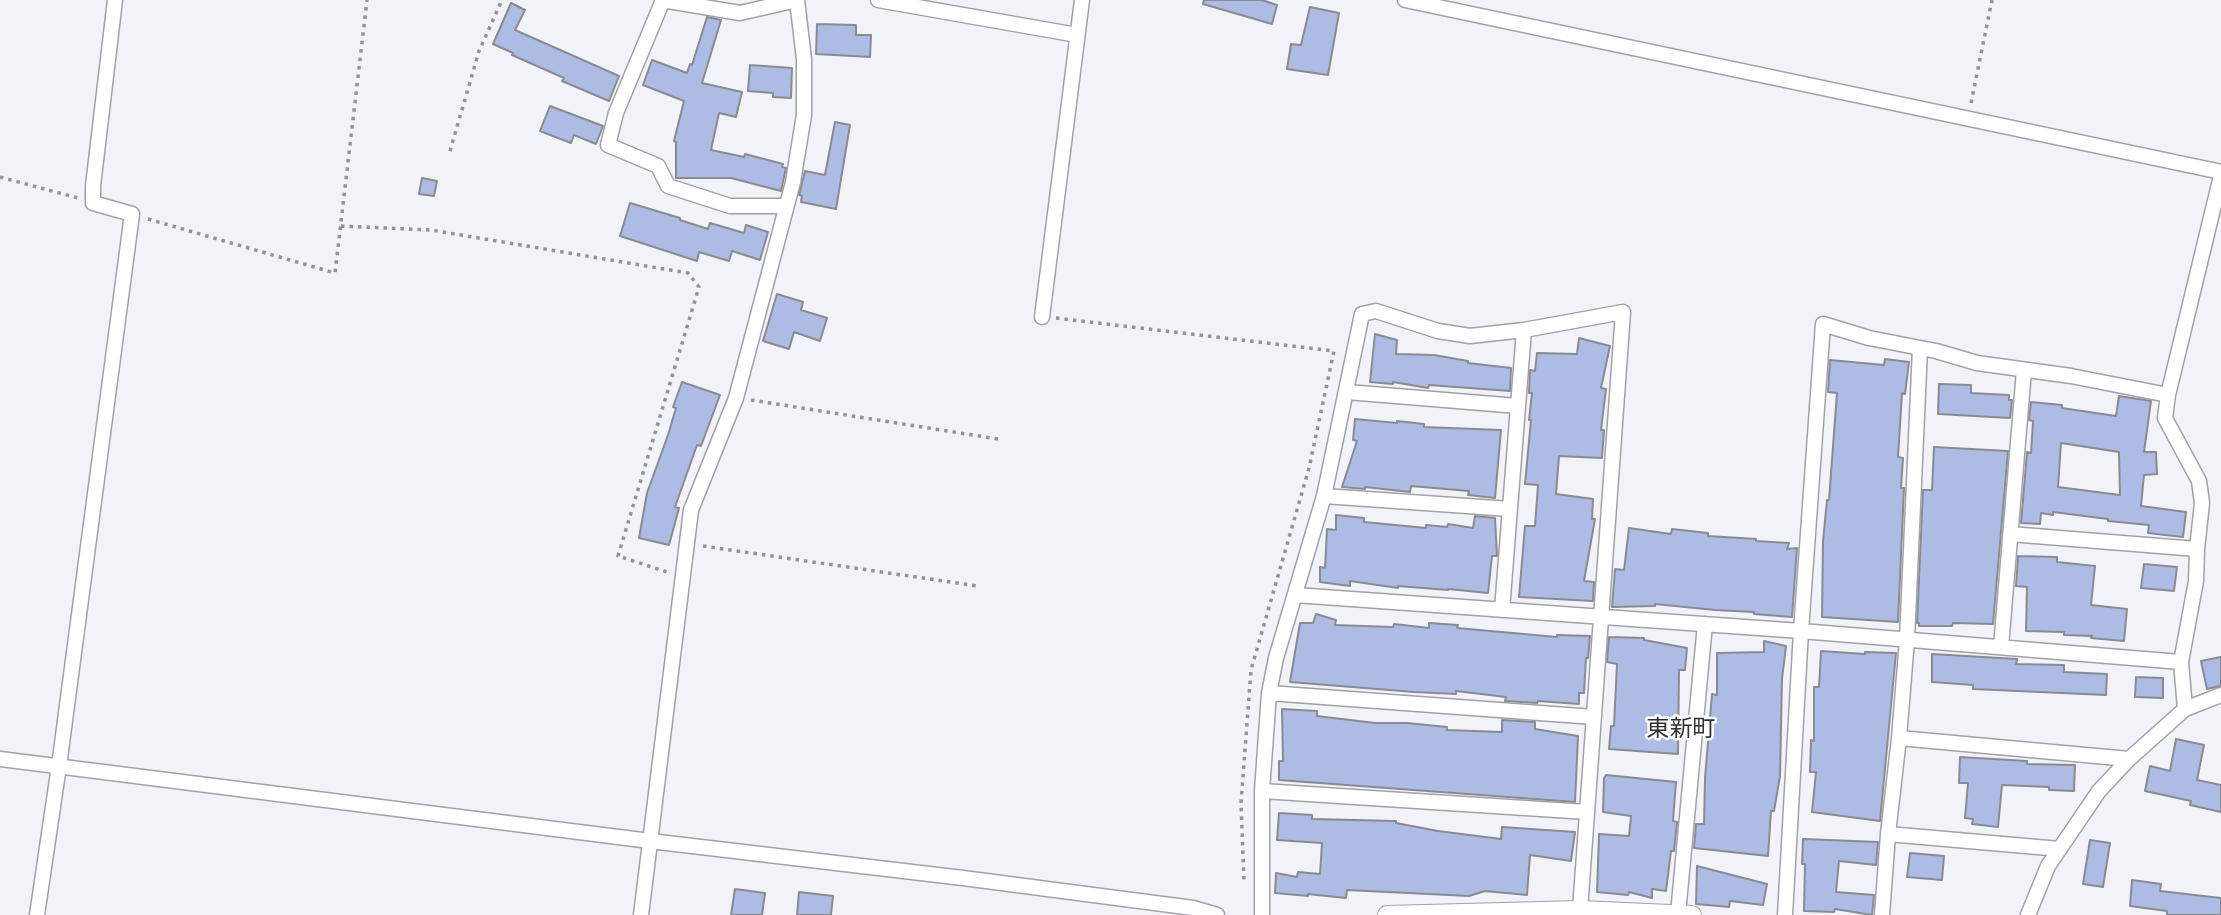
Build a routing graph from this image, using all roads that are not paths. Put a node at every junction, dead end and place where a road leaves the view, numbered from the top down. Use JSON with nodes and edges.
{"nodes":[{"id":1,"x":115,"y":0,"type":"edge"},
{"id":2,"x":663,"y":0,"type":"edge"},
{"id":3,"x":797,"y":0,"type":"edge"},
{"id":4,"x":878,"y":0,"type":"edge"},
{"id":5,"x":1082,"y":0,"type":"edge"},
{"id":6,"x":1405,"y":0,"type":"edge"},
{"id":7,"x":1077,"y":35,"type":"junction"},
{"id":8,"x":2221,"y":174,"type":"edge"},
{"id":9,"x":786,"y":206,"type":"junction"},
{"id":10,"x":1042,"y":317,"type":"road end"},
{"id":11,"x":1524,"y":330,"type":"junction"},
{"id":12,"x":1920,"y":348,"type":"junction"},
{"id":13,"x":2024,"y":370,"type":"junction"},
{"id":14,"x":1347,"y":392,"type":"junction"},
{"id":15,"x":2168,"y":395,"type":"junction"},
{"id":16,"x":1518,"y":406,"type":"junction"},
{"id":17,"x":1324,"y":496,"type":"junction"},
{"id":18,"x":1510,"y":509,"type":"junction"},
{"id":19,"x":2010,"y":534,"type":"junction"},
{"id":20,"x":2197,"y":549,"type":"junction"},
{"id":21,"x":1295,"y":595,"type":"junction"},
{"id":22,"x":1502,"y":610,"type":"junction"},
{"id":23,"x":1601,"y":616,"type":"junction"},
{"id":24,"x":1705,"y":624,"type":"junction"},
{"id":25,"x":1801,"y":631,"type":"junction"},
{"id":26,"x":1907,"y":640,"type":"junction"},
{"id":27,"x":2001,"y":648,"type":"junction"},
{"id":28,"x":2181,"y":662,"type":"junction"},
{"id":29,"x":1269,"y":693,"type":"junction"},
{"id":30,"x":2221,"y":695,"type":"edge"},
{"id":31,"x":2185,"y":709,"type":"junction"},
{"id":32,"x":1594,"y":716,"type":"junction"},
{"id":33,"x":1899,"y":737,"type":"junction"},
{"id":34,"x":0,"y":759,"type":"edge"},
{"id":35,"x":2129,"y":759,"type":"junction"},
{"id":36,"x":59,"y":766,"type":"junction"},
{"id":37,"x":1262,"y":791,"type":"junction"},
{"id":38,"x":1587,"y":812,"type":"junction"},
{"id":39,"x":1888,"y":834,"type":"junction"},
{"id":40,"x":650,"y":841,"type":"junction"},
{"id":41,"x":2060,"y":849,"type":"junction"},
{"id":42,"x":1580,"y":910,"type":"junction"},
{"id":43,"x":37,"y":915,"type":"edge"},
{"id":44,"x":641,"y":915,"type":"edge"},
{"id":45,"x":1217,"y":915,"type":"edge"},
{"id":46,"x":1262,"y":915,"type":"edge"},
{"id":47,"x":1387,"y":915,"type":"edge"},
{"id":48,"x":1687,"y":915,"type":"edge"},
{"id":49,"x":1785,"y":915,"type":"edge"},
{"id":50,"x":1882,"y":915,"type":"edge"},
{"id":51,"x":2028,"y":915,"type":"edge"}],
"edges":[{"from":1,"to":36,"type":"street"},
{"from":2,"to":3,"type":"street"},
{"from":2,"to":9,"type":"street"},
{"from":3,"to":9,"type":"street"},
{"from":4,"to":7,"type":"street"},
{"from":5,"to":7,"type":"street"},
{"from":6,"to":8,"type":"street"},
{"from":7,"to":10,"type":"street"},
{"from":8,"to":15,"type":"street"},
{"from":9,"to":40,"type":"street"},
{"from":11,"to":14,"type":"street"},
{"from":11,"to":16,"type":"street"},
{"from":11,"to":23,"type":"street"},
{"from":12,"to":13,"type":"street"},
{"from":12,"to":25,"type":"street"},
{"from":12,"to":26,"type":"street"},
{"from":13,"to":15,"type":"street"},
{"from":13,"to":19,"type":"street"},
{"from":14,"to":16,"type":"street"},
{"from":14,"to":17,"type":"street"},
{"from":15,"to":20,"type":"street"},
{"from":16,"to":18,"type":"street"},
{"from":17,"to":18,"type":"street"},
{"from":17,"to":21,"type":"street"},
{"from":18,"to":22,"type":"street"},
{"from":19,"to":20,"type":"street"},
{"from":19,"to":27,"type":"street"},
{"from":20,"to":28,"type":"street"},
{"from":21,"to":22,"type":"street"},
{"from":21,"to":29,"type":"street"},
{"from":22,"to":23,"type":"street"},
{"from":23,"to":24,"type":"street"},
{"from":23,"to":32,"type":"street"},
{"from":24,"to":25,"type":"street"},
{"from":24,"to":48,"type":"street"},
{"from":25,"to":26,"type":"street"},
{"from":25,"to":49,"type":"street"},
{"from":26,"to":27,"type":"street"},
{"from":26,"to":33,"type":"street"},
{"from":27,"to":28,"type":"street"},
{"from":28,"to":31,"type":"street"},
{"from":29,"to":32,"type":"street"},
{"from":29,"to":37,"type":"street"},
{"from":30,"to":31,"type":"street"},
{"from":31,"to":35,"type":"street"},
{"from":32,"to":38,"type":"street"},
{"from":33,"to":35,"type":"street"},
{"from":33,"to":39,"type":"street"},
{"from":34,"to":36,"type":"street"},
{"from":35,"to":41,"type":"street"},
{"from":36,"to":40,"type":"street"},
{"from":36,"to":43,"type":"street"},
{"from":37,"to":38,"type":"street"},
{"from":37,"to":46,"type":"street"},
{"from":38,"to":42,"type":"street"},
{"from":39,"to":41,"type":"street"},
{"from":39,"to":50,"type":"street"},
{"from":40,"to":44,"type":"street"},
{"from":40,"to":45,"type":"street"},
{"from":41,"to":51,"type":"street"},
{"from":42,"to":47,"type":"street"},
{"from":42,"to":48,"type":"street"}]}
